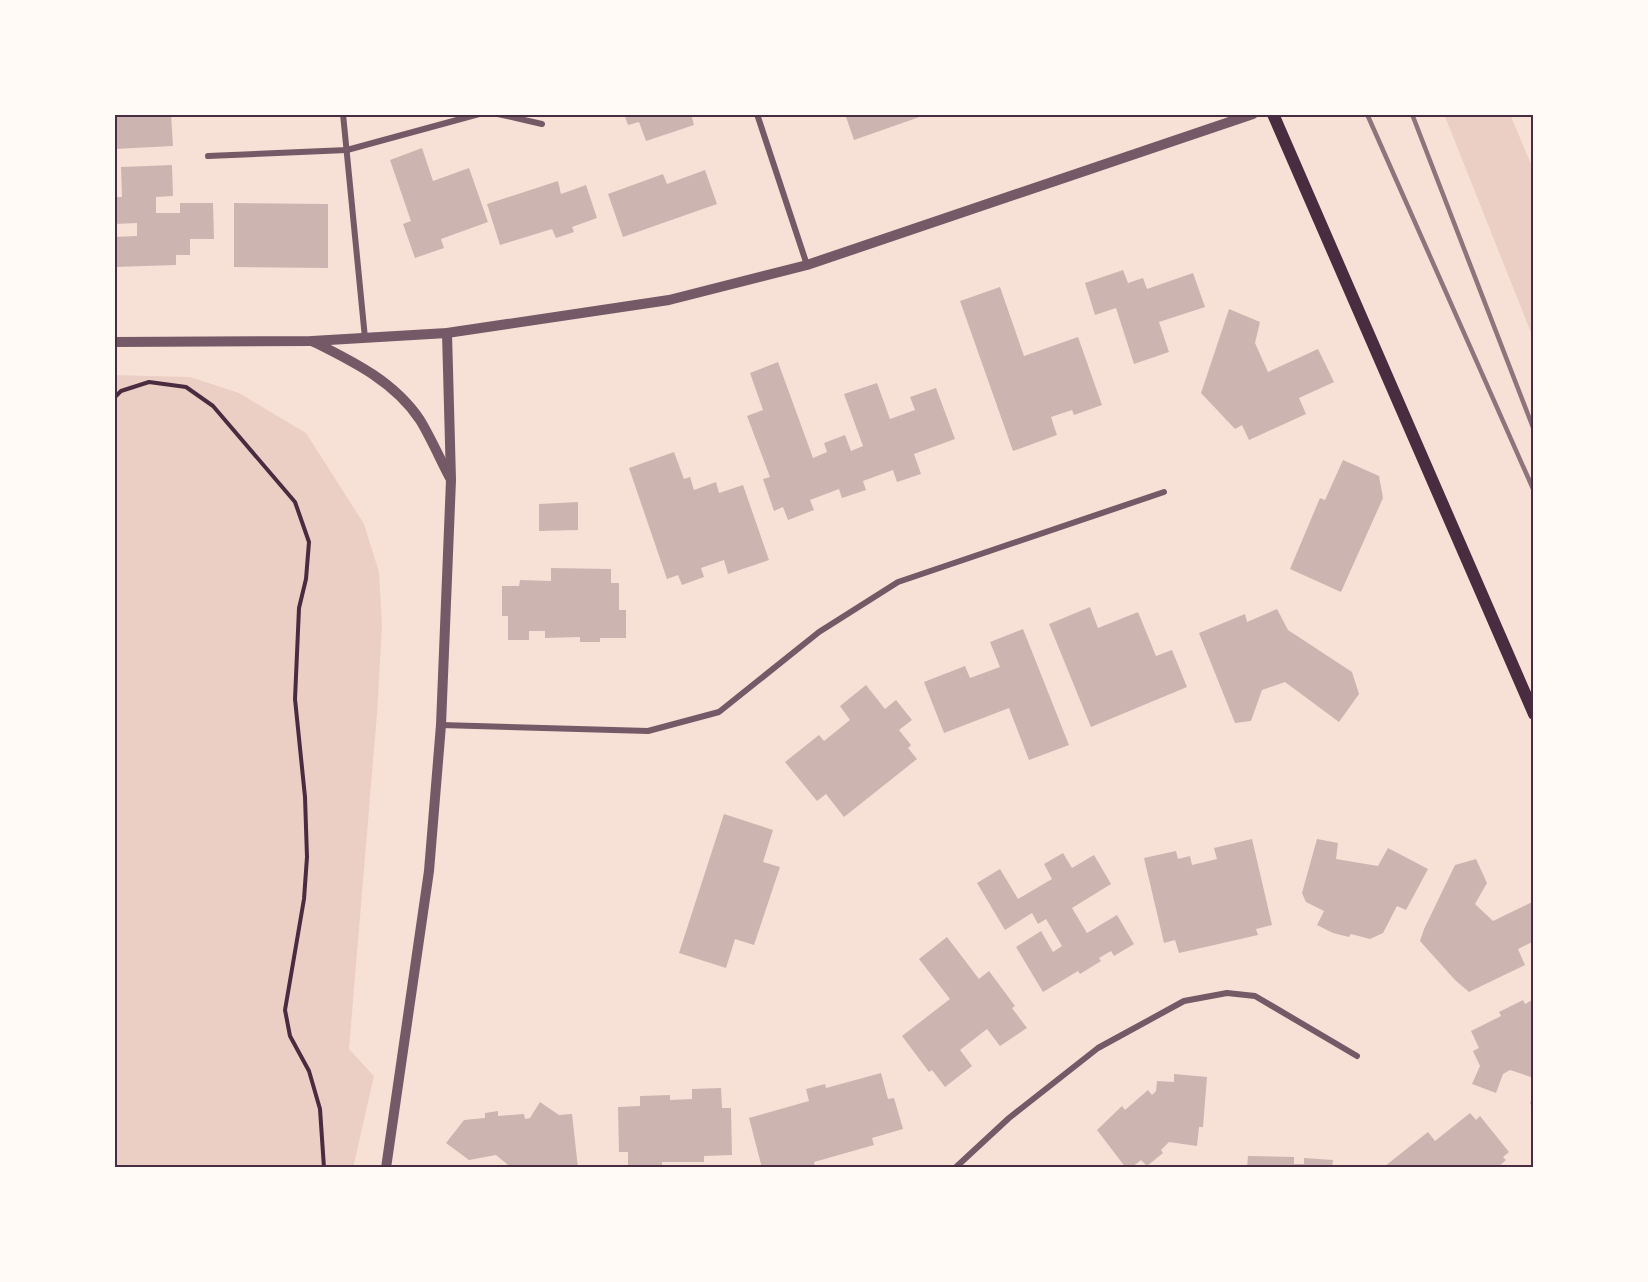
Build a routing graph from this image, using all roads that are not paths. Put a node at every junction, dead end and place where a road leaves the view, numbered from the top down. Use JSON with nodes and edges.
{"nodes":[{"id":1,"x":343,"y":114,"type":"edge"},
{"id":2,"x":479,"y":114,"type":"edge"},
{"id":3,"x":498,"y":114,"type":"edge"},
{"id":4,"x":757,"y":114,"type":"edge"},
{"id":5,"x":1252,"y":114,"type":"edge"},
{"id":6,"x":1273,"y":114,"type":"edge"},
{"id":7,"x":542,"y":124,"type":"dead end"},
{"id":8,"x":347,"y":150,"type":"junction"},
{"id":9,"x":208,"y":156,"type":"dead end"},
{"id":10,"x":807,"y":265,"type":"junction"},
{"id":11,"x":447,"y":333,"type":"junction"},
{"id":12,"x":365,"y":338,"type":"junction"},
{"id":13,"x":312,"y":341,"type":"junction"},
{"id":14,"x":114,"y":342,"type":"edge"},
{"id":15,"x":451,"y":480,"type":"junction"},
{"id":16,"x":1164,"y":492,"type":"dead end"},
{"id":17,"x":1534,"y":714,"type":"edge"},
{"id":18,"x":441,"y":725,"type":"junction"},
{"id":19,"x":1357,"y":1056,"type":"dead end"},
{"id":20,"x":386,"y":1168,"type":"edge"},
{"id":21,"x":955,"y":1168,"type":"edge"}],
"edges":[{"from":1,"to":8,"type":"street"},
{"from":2,"to":8,"type":"street"},
{"from":3,"to":7,"type":"street"},
{"from":4,"to":10,"type":"street"},
{"from":5,"to":10,"type":"street"},
{"from":6,"to":17,"type":"main road"},
{"from":8,"to":9,"type":"street"},
{"from":8,"to":12,"type":"street"},
{"from":10,"to":11,"type":"street"},
{"from":11,"to":12,"type":"street"},
{"from":11,"to":15,"type":"street"},
{"from":12,"to":13,"type":"street"},
{"from":13,"to":14,"type":"street"},
{"from":13,"to":15,"type":"street"},
{"from":15,"to":18,"type":"street"},
{"from":16,"to":18,"type":"street"},
{"from":18,"to":20,"type":"street"},
{"from":19,"to":21,"type":"street"}]}
